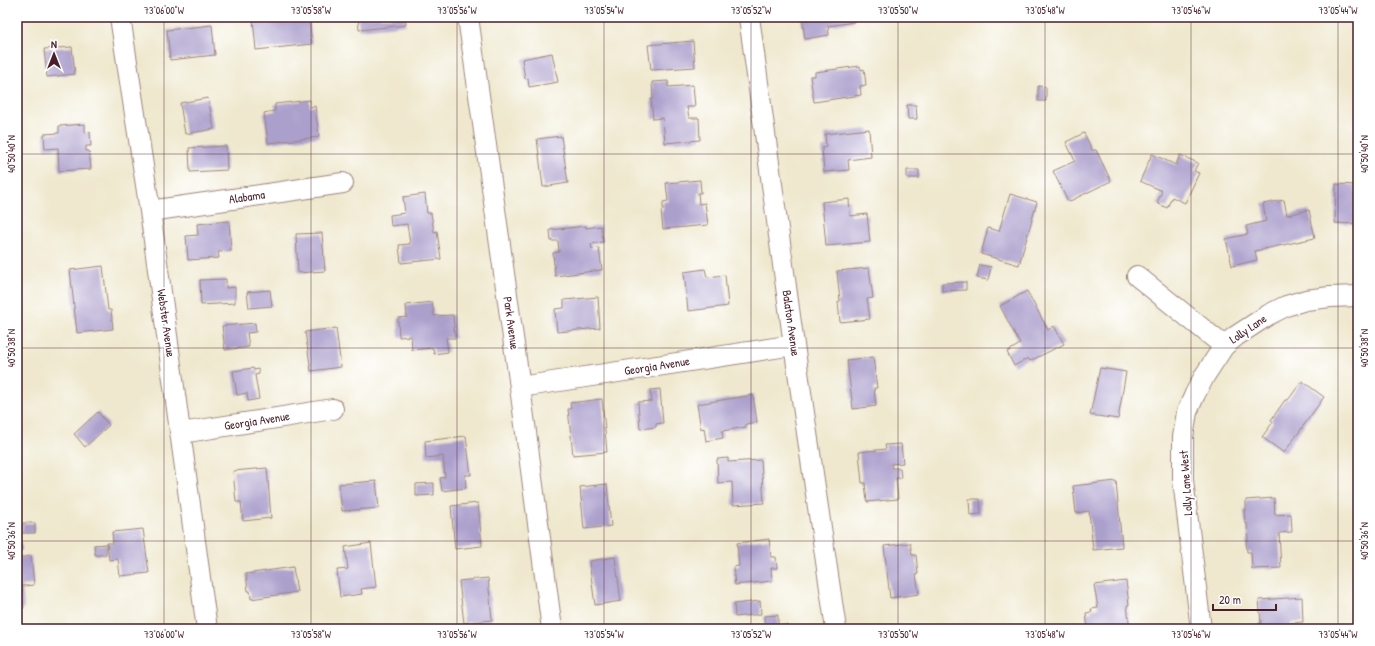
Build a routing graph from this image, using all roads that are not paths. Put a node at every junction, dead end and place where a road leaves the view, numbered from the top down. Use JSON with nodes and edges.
{"nodes":[{"id":1,"x":120,"y":17,"type":"edge"},
{"id":2,"x":468,"y":17,"type":"edge"},
{"id":3,"x":750,"y":17,"type":"edge"},
{"id":4,"x":343,"y":183,"type":"dead end"},
{"id":5,"x":150,"y":211,"type":"junction"},
{"id":6,"x":1137,"y":276,"type":"dead end"},
{"id":7,"x":1358,"y":296,"type":"edge"},
{"id":8,"x":794,"y":345,"type":"junction"},
{"id":9,"x":1224,"y":346,"type":"junction"},
{"id":10,"x":520,"y":387,"type":"junction"},
{"id":11,"x":333,"y":409,"type":"dead end"},
{"id":12,"x":181,"y":433,"type":"junction"},
{"id":13,"x":207,"y":629,"type":"edge"},
{"id":14,"x":552,"y":629,"type":"edge"},
{"id":15,"x":836,"y":629,"type":"edge"},
{"id":16,"x":1201,"y":629,"type":"edge"}],
"edges":[{"from":1,"to":5,"type":"street","name":"Webster Avenue"},
{"from":2,"to":10,"type":"street","name":"Park Avenue"},
{"from":3,"to":8,"type":"street","name":"Balaton Avenue"},
{"from":4,"to":5,"type":"street","name":"Alabama"},
{"from":5,"to":12,"type":"street","name":"Webster Avenue"},
{"from":6,"to":9,"type":"street","name":"Lolly Lane"},
{"from":7,"to":9,"type":"street","name":"Lolly Lane"},
{"from":8,"to":10,"type":"street","name":"Georgia Avenue"},
{"from":8,"to":15,"type":"street","name":"Balaton Avenue"},
{"from":9,"to":16,"type":"street","name":"Lolly Lane West"},
{"from":10,"to":14,"type":"street","name":"Park Avenue"},
{"from":11,"to":12,"type":"street","name":"Georgia Avenue"},
{"from":12,"to":13,"type":"street","name":"Webster Avenue"}]}
